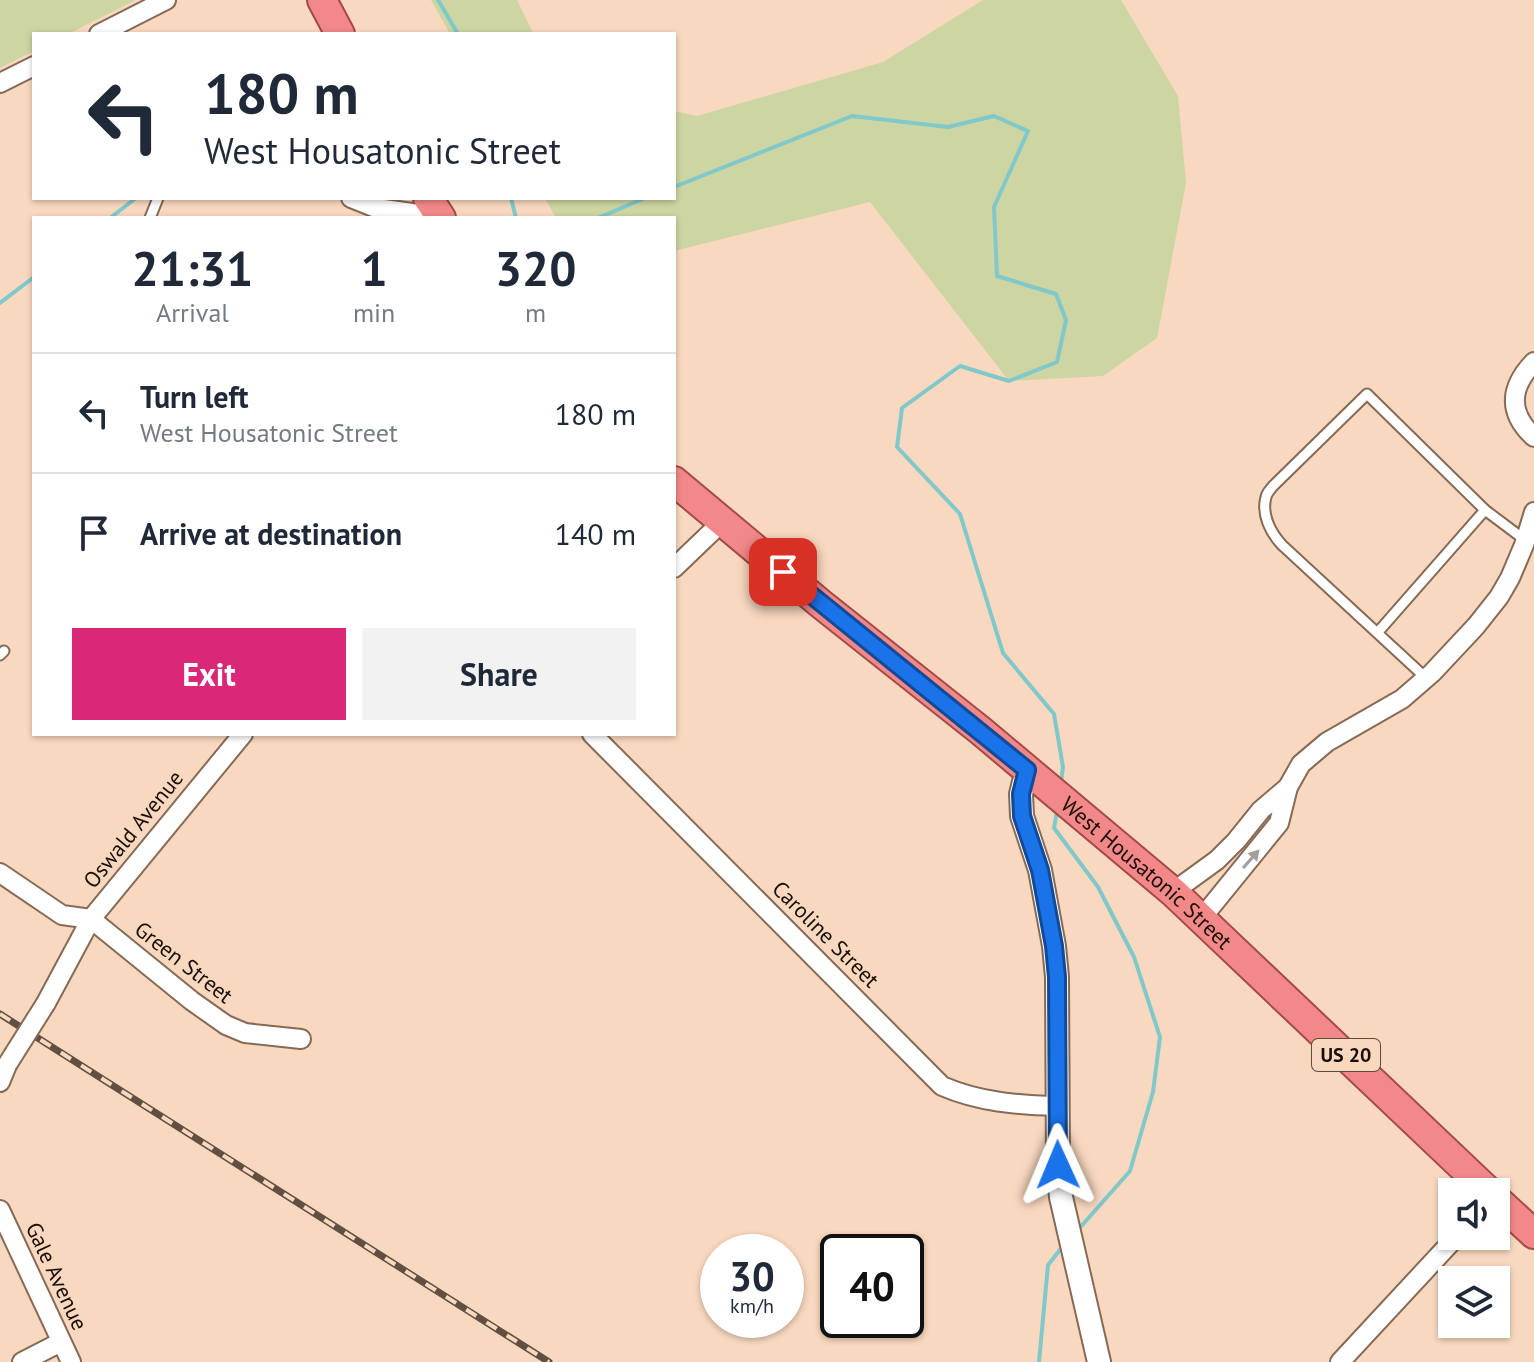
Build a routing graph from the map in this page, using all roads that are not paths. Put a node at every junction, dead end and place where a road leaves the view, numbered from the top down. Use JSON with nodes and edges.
{"nodes":[{"id":1,"x":166,"y":0,"type":"edge"},
{"id":2,"x":322,"y":0,"type":"edge"},
{"id":3,"x":103,"y":32,"type":"edge"},
{"id":4,"x":339,"y":32,"type":"edge"},
{"id":5,"x":32,"y":67,"type":"edge"},
{"id":6,"x":0,"y":83,"type":"edge"},
{"id":7,"x":356,"y":200,"type":"edge"},
{"id":8,"x":435,"y":210,"type":"edge"},
{"id":9,"x":1534,"y":362,"type":"edge"},
{"id":10,"x":1534,"y":437,"type":"edge"},
{"id":11,"x":676,"y":483,"type":"edge"},
{"id":12,"x":1485,"y":510,"type":"junction"},
{"id":13,"x":1534,"y":512,"type":"edge"},
{"id":14,"x":722,"y":522,"type":"junction"},
{"id":15,"x":1525,"y":540,"type":"junction"},
{"id":16,"x":676,"y":566,"type":"edge"},
{"id":17,"x":1378,"y":632,"type":"junction"},
{"id":18,"x":1426,"y":678,"type":"junction"},
{"id":19,"x":241,"y":736,"type":"edge"},
{"id":20,"x":594,"y":736,"type":"edge"},
{"id":21,"x":1034,"y":776,"type":"junction"},
{"id":22,"x":1288,"y":787,"type":"junction"},
{"id":23,"x":0,"y":873,"type":"edge"},
{"id":24,"x":1173,"y":892,"type":"junction"},
{"id":25,"x":91,"y":919,"type":"junction"},
{"id":26,"x":1201,"y":919,"type":"junction"},
{"id":27,"x":301,"y":1039,"type":"dead end"},
{"id":28,"x":3,"y":1074,"type":"edge"},
{"id":29,"x":1057,"y":1106,"type":"junction"},
{"id":30,"x":1474,"y":1178,"type":"edge"},
{"id":31,"x":0,"y":1210,"type":"edge"},
{"id":32,"x":1510,"y":1212,"type":"edge"},
{"id":33,"x":1534,"y":1234,"type":"edge"},
{"id":34,"x":1444,"y":1250,"type":"edge"},
{"id":35,"x":61,"y":1342,"type":"junction"},
{"id":36,"x":22,"y":1362,"type":"edge"},
{"id":37,"x":71,"y":1362,"type":"edge"},
{"id":38,"x":1099,"y":1362,"type":"edge"},
{"id":39,"x":1340,"y":1362,"type":"edge"}],
"edges":[{"from":1,"to":3,"type":"street"},
{"from":2,"to":4,"type":"highway"},
{"from":5,"to":6,"type":"street"},
{"from":7,"to":8,"type":"street"},
{"from":9,"to":10,"type":"street"},
{"from":11,"to":14,"type":"highway","name":"West Housatonic Street","number":"US 20"},
{"from":12,"to":15,"type":"lane"},
{"from":12,"to":17,"type":"lane"},
{"from":12,"to":17,"type":"lane"},
{"from":13,"to":15,"type":"street"},
{"from":14,"to":16,"type":"street"},
{"from":14,"to":21,"type":"highway","name":"West Housatonic Street","number":"US 20"},
{"from":15,"to":18,"type":"street"},
{"from":17,"to":18,"type":"lane"},
{"from":18,"to":22,"type":"street"},
{"from":19,"to":25,"type":"street","name":"Oswald Avenue"},
{"from":20,"to":29,"type":"street","name":"Caroline Street"},
{"from":21,"to":24,"type":"highway","name":"West Housatonic Street","number":"US 20"},
{"from":21,"to":29,"type":"street"},
{"from":22,"to":24,"type":"street"},
{"from":26,"to":22,"type":"street","one_way":true},
{"from":23,"to":25,"type":"street"},
{"from":24,"to":26,"type":"highway","name":"West Housatonic Street","number":"US 20"},
{"from":25,"to":27,"type":"street","name":"Green Street"},
{"from":25,"to":28,"type":"street","bridge":true},
{"from":26,"to":30,"type":"highway","name":"West Housatonic Street","number":"US 20"},
{"from":29,"to":38,"type":"street"},
{"from":31,"to":35,"type":"street","name":"Gale Avenue"},
{"from":32,"to":33,"type":"highway"},
{"from":34,"to":39,"type":"street"},
{"from":35,"to":36,"type":"street"},
{"from":35,"to":37,"type":"street","name":"Gale Avenue"}]}
